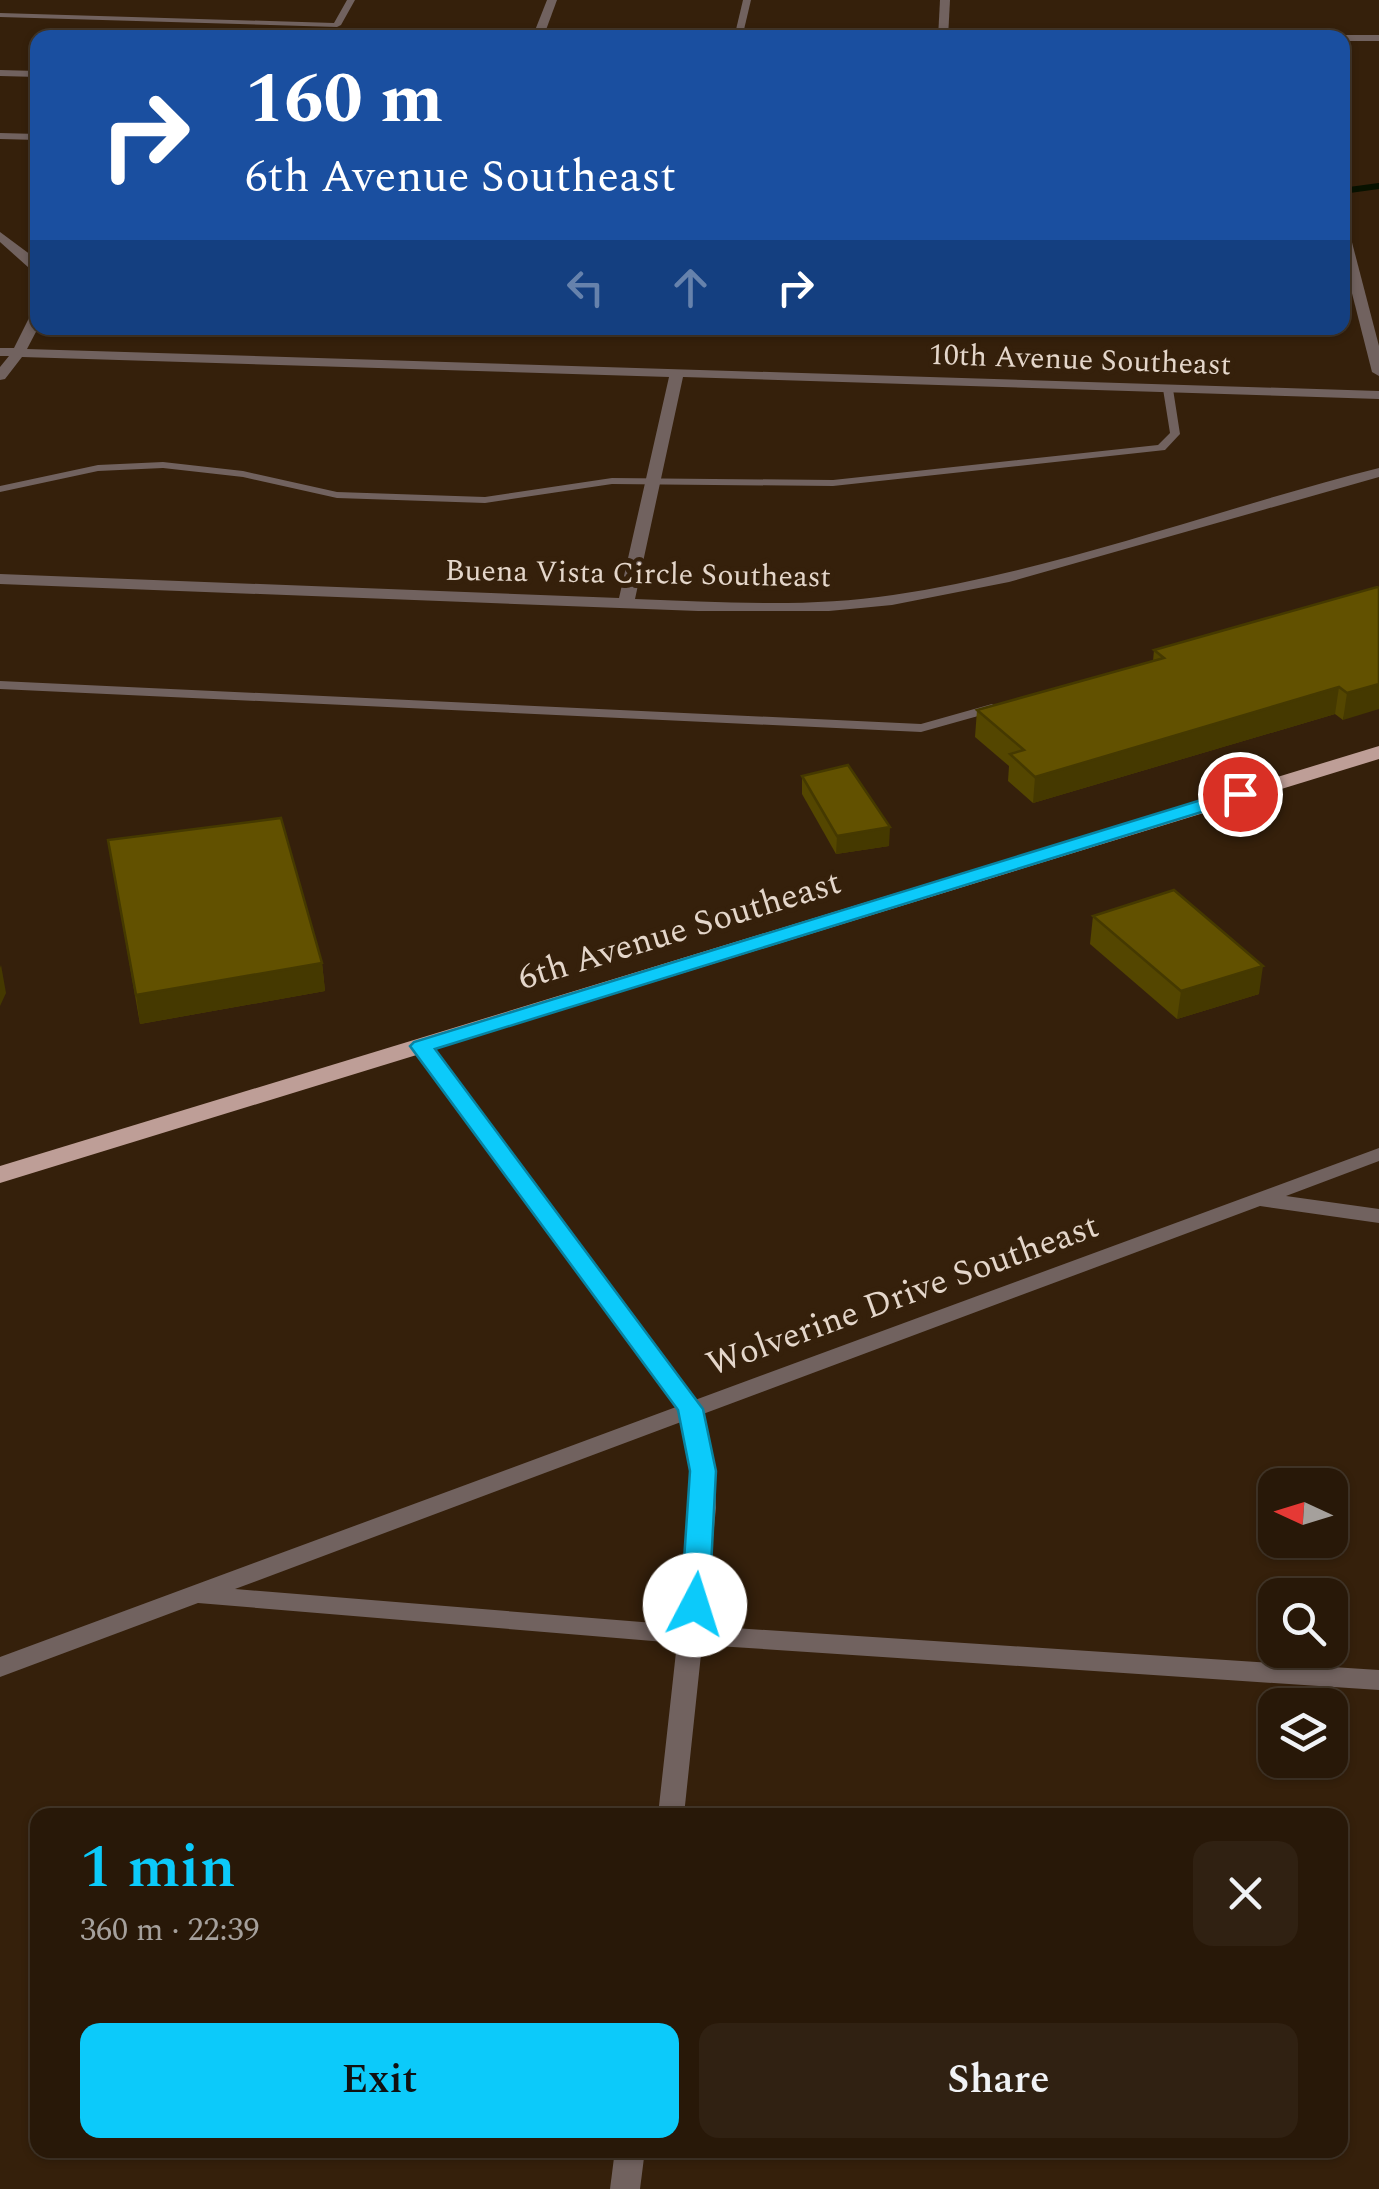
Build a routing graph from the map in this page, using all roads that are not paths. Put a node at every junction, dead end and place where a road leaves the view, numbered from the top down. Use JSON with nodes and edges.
{"nodes":[{"id":1,"x":351,"y":0,"type":"edge"},
{"id":2,"x":552,"y":0,"type":"edge"},
{"id":3,"x":747,"y":0,"type":"edge"},
{"id":4,"x":945,"y":0,"type":"edge"},
{"id":5,"x":0,"y":15,"type":"edge"},
{"id":6,"x":337,"y":25,"type":"junction"},
{"id":7,"x":335,"y":30,"type":"edge"},
{"id":8,"x":540,"y":30,"type":"edge"},
{"id":9,"x":740,"y":30,"type":"edge"},
{"id":10,"x":943,"y":30,"type":"edge"},
{"id":11,"x":1350,"y":38,"type":"edge"},
{"id":12,"x":1379,"y":38,"type":"edge"},
{"id":13,"x":0,"y":72,"type":"edge"},
{"id":14,"x":30,"y":74,"type":"edge"},
{"id":15,"x":0,"y":136,"type":"edge"},
{"id":16,"x":30,"y":137,"type":"edge"},
{"id":17,"x":0,"y":236,"type":"edge"},
{"id":18,"x":1350,"y":258,"type":"edge"},
{"id":19,"x":30,"y":259,"type":"edge"},
{"id":20,"x":30,"y":331,"type":"edge"},
{"id":21,"x":0,"y":352,"type":"edge"},
{"id":22,"x":20,"y":352,"type":"junction"},
{"id":23,"x":1379,"y":372,"type":"edge"},
{"id":24,"x":678,"y":374,"type":"junction"},
{"id":25,"x":0,"y":376,"type":"edge"},
{"id":26,"x":1168,"y":389,"type":"junction"},
{"id":27,"x":1379,"y":395,"type":"edge"},
{"id":28,"x":1379,"y":472,"type":"edge"},
{"id":29,"x":657,"y":479,"type":"junction"},
{"id":30,"x":0,"y":489,"type":"edge"},
{"id":31,"x":0,"y":579,"type":"edge"},
{"id":32,"x":626,"y":603,"type":"junction"},
{"id":33,"x":0,"y":686,"type":"edge"},
{"id":34,"x":1016,"y":702,"type":"edge"},
{"id":35,"x":1379,"y":752,"type":"edge"},
{"id":36,"x":422,"y":1046,"type":"junction"},
{"id":37,"x":1379,"y":1154,"type":"edge"},
{"id":38,"x":0,"y":1175,"type":"edge"},
{"id":39,"x":1258,"y":1199,"type":"junction"},
{"id":40,"x":1379,"y":1216,"type":"edge"},
{"id":41,"x":690,"y":1409,"type":"junction"},
{"id":42,"x":198,"y":1595,"type":"junction"},
{"id":43,"x":692,"y":1635,"type":"junction"},
{"id":44,"x":0,"y":1666,"type":"edge"},
{"id":45,"x":1379,"y":1680,"type":"edge"},
{"id":46,"x":671,"y":1808,"type":"edge"},
{"id":47,"x":629,"y":2158,"type":"edge"},
{"id":48,"x":625,"y":2189,"type":"edge"}],
"edges":[{"from":1,"to":6,"type":"lane"},
{"from":2,"to":8,"type":"street"},
{"from":3,"to":9,"type":"lane"},
{"from":4,"to":10,"type":"street"},
{"from":5,"to":6,"type":"lane"},
{"from":6,"to":7,"type":"lane"},
{"from":11,"to":12,"type":"street"},
{"from":13,"to":14,"type":"street"},
{"from":15,"to":16,"type":"lane"},
{"from":17,"to":19,"type":"street"},
{"from":18,"to":23,"type":"street"},
{"from":20,"to":22,"type":"street"},
{"from":21,"to":22,"type":"street","name":"10th Avenue Southeast"},
{"from":22,"to":24,"type":"street","name":"10th Avenue Southeast"},
{"from":22,"to":25,"type":"street"},
{"from":24,"to":26,"type":"street","name":"10th Avenue Southeast"},
{"from":24,"to":29,"type":"street"},
{"from":26,"to":27,"type":"street","name":"10th Avenue Southeast"},
{"from":26,"to":29,"type":"lane"},
{"from":28,"to":32,"type":"street","name":"Buena Vista Circle Southeast"},
{"from":29,"to":30,"type":"lane"},
{"from":29,"to":32,"type":"street"},
{"from":31,"to":32,"type":"street","name":"Buena Vista Circle Southeast"},
{"from":33,"to":34,"type":"lane"},
{"from":35,"to":36,"type":"main road","name":"6th Avenue Southeast"},
{"from":36,"to":38,"type":"main road","name":"6th Avenue Southeast"},
{"from":36,"to":41,"type":"street"},
{"from":37,"to":39,"type":"street","name":"Wolverine Drive Southeast"},
{"from":39,"to":40,"type":"street"},
{"from":39,"to":41,"type":"street","name":"Wolverine Drive Southeast"},
{"from":41,"to":42,"type":"street","name":"Wolverine Drive Southeast"},
{"from":41,"to":43,"type":"street"},
{"from":42,"to":43,"type":"street"},
{"from":42,"to":44,"type":"street","name":"Wolverine Drive Southeast"},
{"from":43,"to":45,"type":"street"},
{"from":43,"to":46,"type":"street"},
{"from":47,"to":48,"type":"street"}]}
